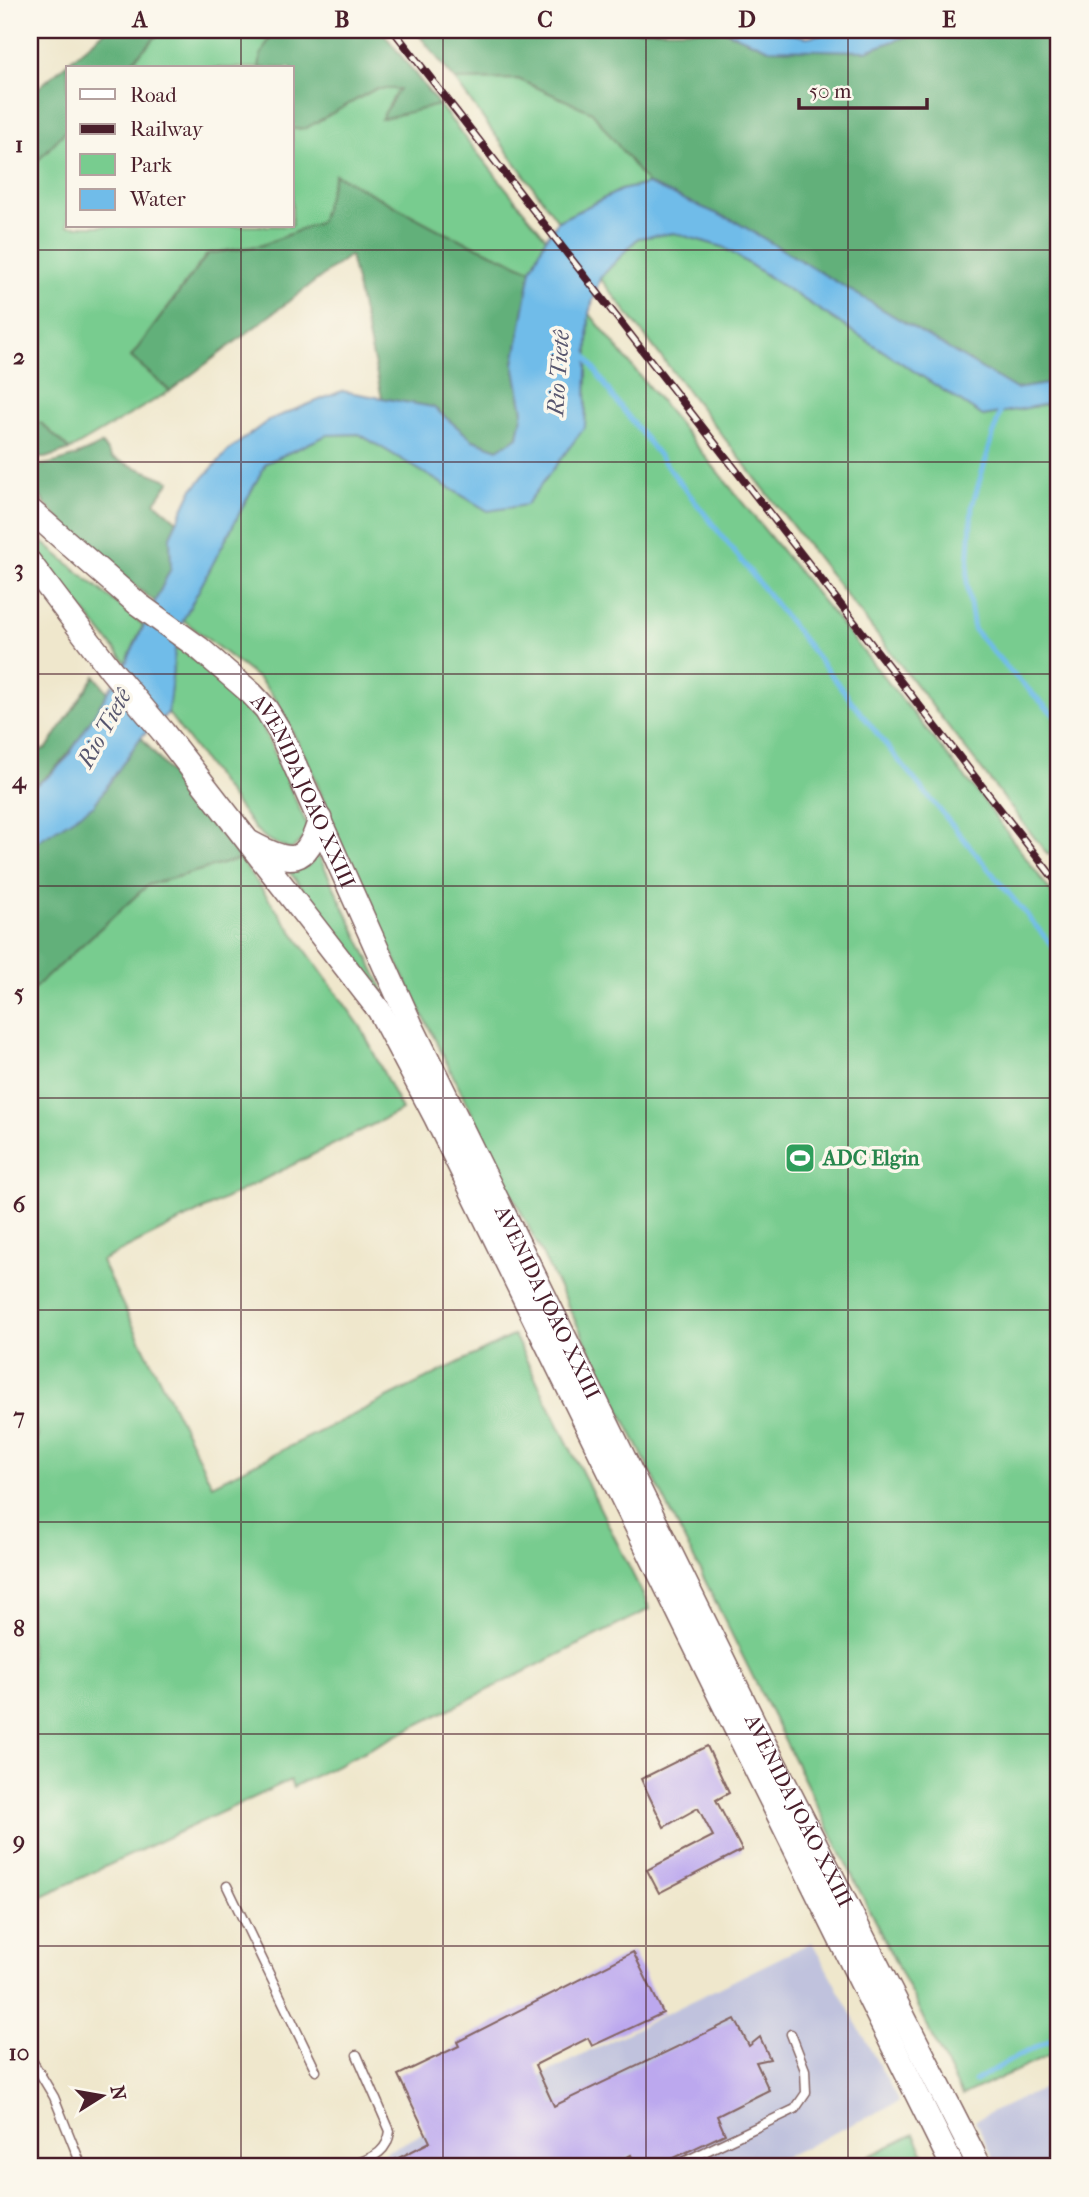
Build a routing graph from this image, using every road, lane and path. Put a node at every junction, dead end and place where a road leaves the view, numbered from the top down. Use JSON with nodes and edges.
{"nodes":[{"id":1,"x":30,"y":510,"type":"edge"},
{"id":2,"x":30,"y":563,"type":"edge"},
{"id":3,"x":320,"y":818,"type":"junction"},
{"id":4,"x":245,"y":839,"type":"junction"},
{"id":5,"x":227,"y":1886,"type":"dead end"},
{"id":6,"x":791,"y":2034,"type":"dead end"},
{"id":7,"x":357,"y":2056,"type":"dead end"},
{"id":8,"x":30,"y":2057,"type":"edge"},
{"id":9,"x":316,"y":2071,"type":"dead end"},
{"id":10,"x":82,"y":2167,"type":"edge"},
{"id":11,"x":348,"y":2167,"type":"edge"},
{"id":12,"x":673,"y":2167,"type":"edge"},
{"id":13,"x":953,"y":2167,"type":"edge"},
{"id":14,"x":980,"y":2167,"type":"edge"}],
"edges":[{"from":1,"to":3,"type":"main road","name":"AVENIDA JOÃO XXIII"},
{"from":2,"to":4,"type":"main road","name":"AVENIDA JOÃO XXIII"},
{"from":3,"to":4,"type":"main road"},
{"from":3,"to":14,"type":"main road","name":"AVENIDA JOÃO XXIII"},
{"from":4,"to":13,"type":"main road","name":"AVENIDA JOÃO XXIII"},
{"from":5,"to":9,"type":"lane"},
{"from":6,"to":12,"type":"lane"},
{"from":7,"to":11,"type":"lane"},
{"from":8,"to":10,"type":"lane"}]}
